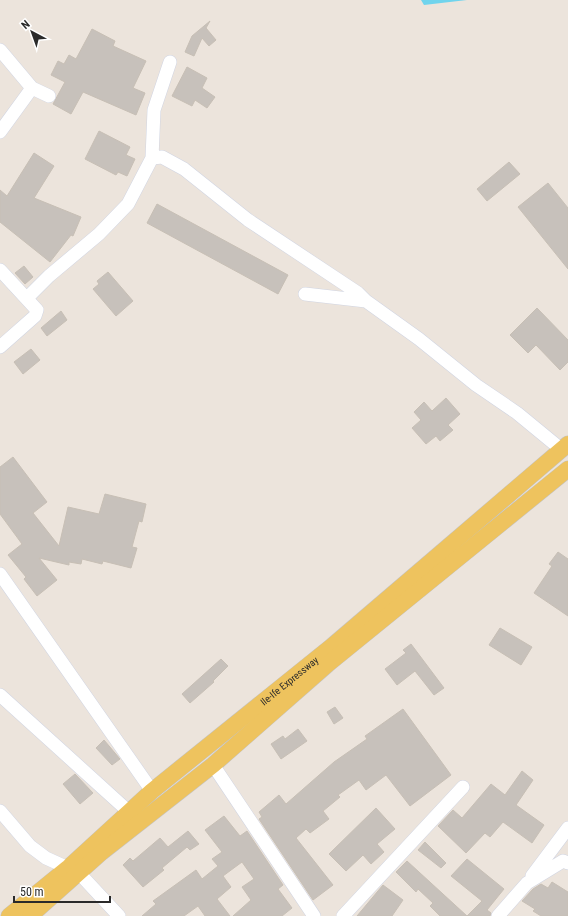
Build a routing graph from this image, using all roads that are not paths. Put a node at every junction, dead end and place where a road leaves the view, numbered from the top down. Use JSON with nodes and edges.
{"nodes":[{"id":1,"x":0,"y":50,"type":"edge"},
{"id":2,"x":170,"y":62,"type":"dead end"},
{"id":3,"x":32,"y":88,"type":"junction"},
{"id":4,"x":49,"y":96,"type":"dead end"},
{"id":5,"x":0,"y":132,"type":"edge"},
{"id":6,"x":152,"y":158,"type":"junction"},
{"id":7,"x":0,"y":270,"type":"edge"},
{"id":8,"x":304,"y":294,"type":"dead end"},
{"id":9,"x":27,"y":298,"type":"junction"},
{"id":10,"x":366,"y":301,"type":"junction"},
{"id":11,"x":0,"y":347,"type":"edge"},
{"id":12,"x":565,"y":447,"type":"edge"},
{"id":13,"x":568,"y":469,"type":"edge"},
{"id":14,"x":0,"y":574,"type":"edge"},
{"id":15,"x":0,"y":695,"type":"edge"},
{"id":16,"x":213,"y":765,"type":"junction"},
{"id":17,"x":463,"y":787,"type":"dead end"},
{"id":18,"x":152,"y":791,"type":"junction"},
{"id":19,"x":0,"y":811,"type":"edge"},
{"id":20,"x":128,"y":811,"type":"junction"},
{"id":21,"x":568,"y":828,"type":"edge"},
{"id":22,"x":568,"y":863,"type":"edge"},
{"id":23,"x":74,"y":870,"type":"junction"},
{"id":24,"x":527,"y":883,"type":"junction"},
{"id":25,"x":9,"y":916,"type":"edge"},
{"id":26,"x":30,"y":916,"type":"edge"},
{"id":27,"x":119,"y":916,"type":"edge"},
{"id":28,"x":314,"y":916,"type":"edge"},
{"id":29,"x":343,"y":916,"type":"edge"},
{"id":30,"x":498,"y":916,"type":"edge"}],
"edges":[{"from":1,"to":3,"type":"street"},
{"from":2,"to":6,"type":"street"},
{"from":3,"to":4,"type":"street"},
{"from":3,"to":5,"type":"street"},
{"from":6,"to":9,"type":"street"},
{"from":6,"to":10,"type":"street"},
{"from":7,"to":9,"type":"street"},
{"from":8,"to":10,"type":"street"},
{"from":9,"to":11,"type":"street"},
{"from":10,"to":12,"type":"street"},
{"from":12,"to":18,"type":"main road","name":"Ile-Ife Expressway"},
{"from":13,"to":16,"type":"main road","name":"Ile-Ife Expressway"},
{"from":14,"to":18,"type":"street"},
{"from":15,"to":20,"type":"street"},
{"from":16,"to":23,"type":"main road","name":"Ile-Ife Expressway"},
{"from":16,"to":28,"type":"street"},
{"from":17,"to":29,"type":"street"},
{"from":18,"to":20,"type":"main road","name":"Ile-Ife Expressway"},
{"from":19,"to":23,"type":"street"},
{"from":20,"to":23,"type":"main road","name":"Ile-Ife Expressway"},
{"from":21,"to":24,"type":"street"},
{"from":22,"to":24,"type":"street"},
{"from":23,"to":25,"type":"main road","name":"Ile-Ife Expressway"},
{"from":23,"to":26,"type":"main road","name":"Ile-Ife Expressway"},
{"from":23,"to":27,"type":"street"},
{"from":24,"to":30,"type":"street"}]}
